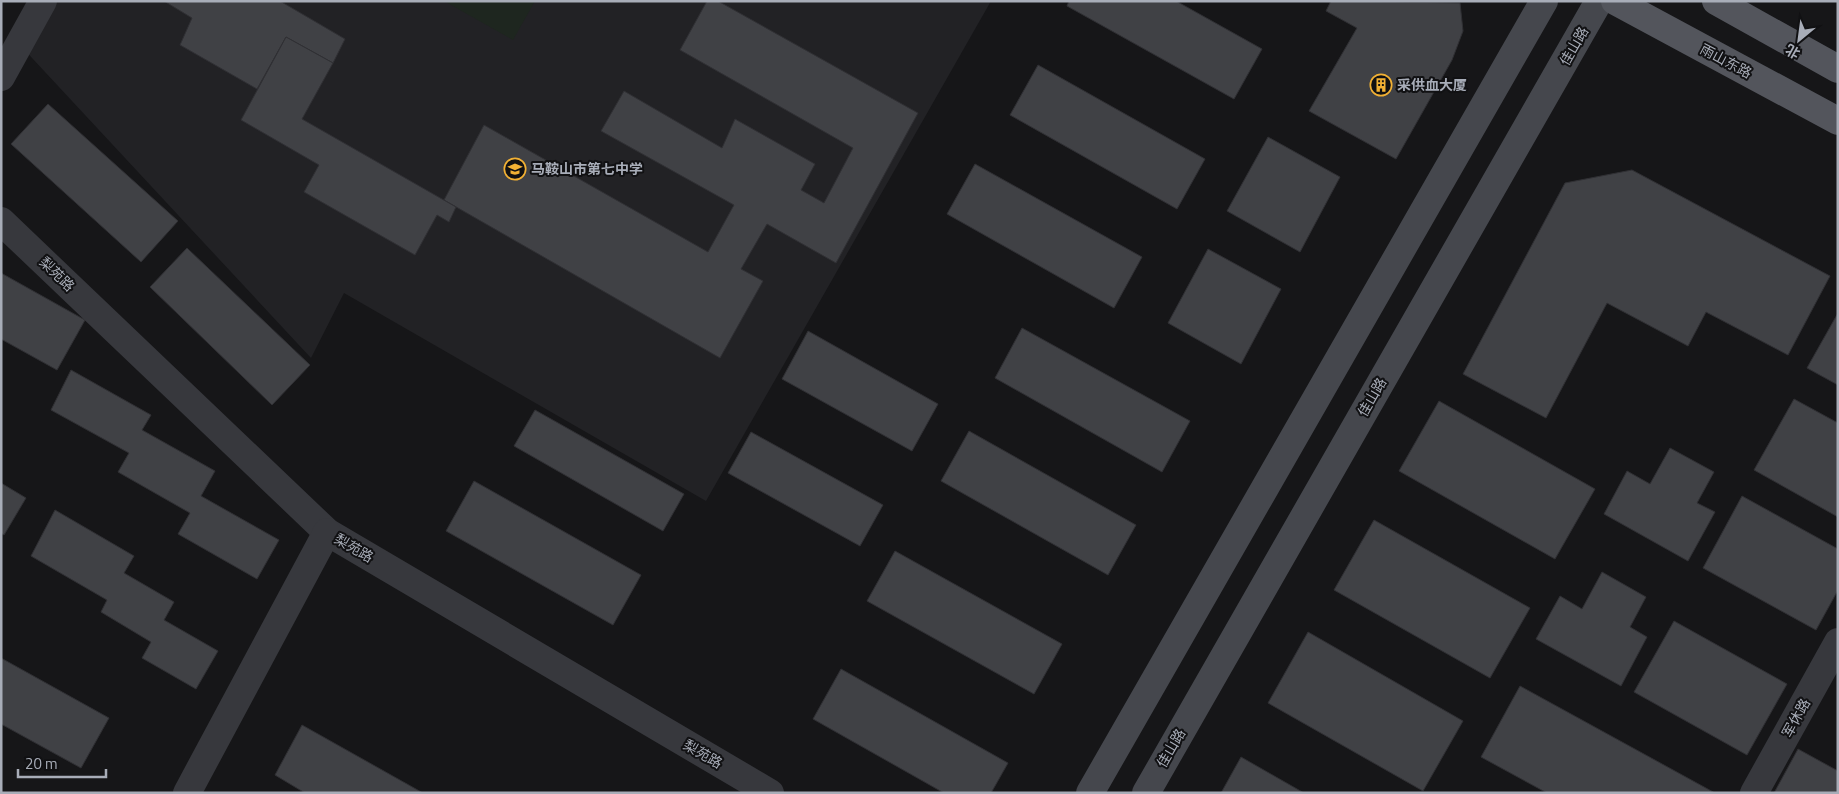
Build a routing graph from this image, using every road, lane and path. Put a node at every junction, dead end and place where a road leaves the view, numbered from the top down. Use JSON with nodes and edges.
{"nodes":[{"id":1,"x":43,"y":1,"type":"edge"},
{"id":2,"x":1544,"y":1,"type":"edge"},
{"id":3,"x":1599,"y":1,"type":"edge"},
{"id":4,"x":1615,"y":1,"type":"edge"},
{"id":5,"x":1716,"y":1,"type":"edge"},
{"id":6,"x":1838,"y":69,"type":"edge"},
{"id":7,"x":1,"y":77,"type":"edge"},
{"id":8,"x":1838,"y":121,"type":"edge"},
{"id":9,"x":1,"y":221,"type":"edge"},
{"id":10,"x":327,"y":532,"type":"junction"},
{"id":11,"x":1838,"y":642,"type":"edge"},
{"id":12,"x":187,"y":793,"type":"edge"},
{"id":13,"x":770,"y":793,"type":"edge"},
{"id":14,"x":1090,"y":793,"type":"edge"},
{"id":15,"x":1146,"y":793,"type":"edge"},
{"id":16,"x":1754,"y":793,"type":"edge"}],
"edges":[{"from":1,"to":7,"type":"street"},
{"from":2,"to":14,"type":"street"},
{"from":3,"to":15,"type":"street","name":"佳山路"},
{"from":4,"to":8,"type":"main road","name":"雨山东路"},
{"from":5,"to":6,"type":"main road"},
{"from":9,"to":10,"type":"street","name":"梨苑路"},
{"from":10,"to":12,"type":"street"},
{"from":10,"to":13,"type":"street","name":"梨苑路"},
{"from":11,"to":16,"type":"street","name":"军休路"}]}
